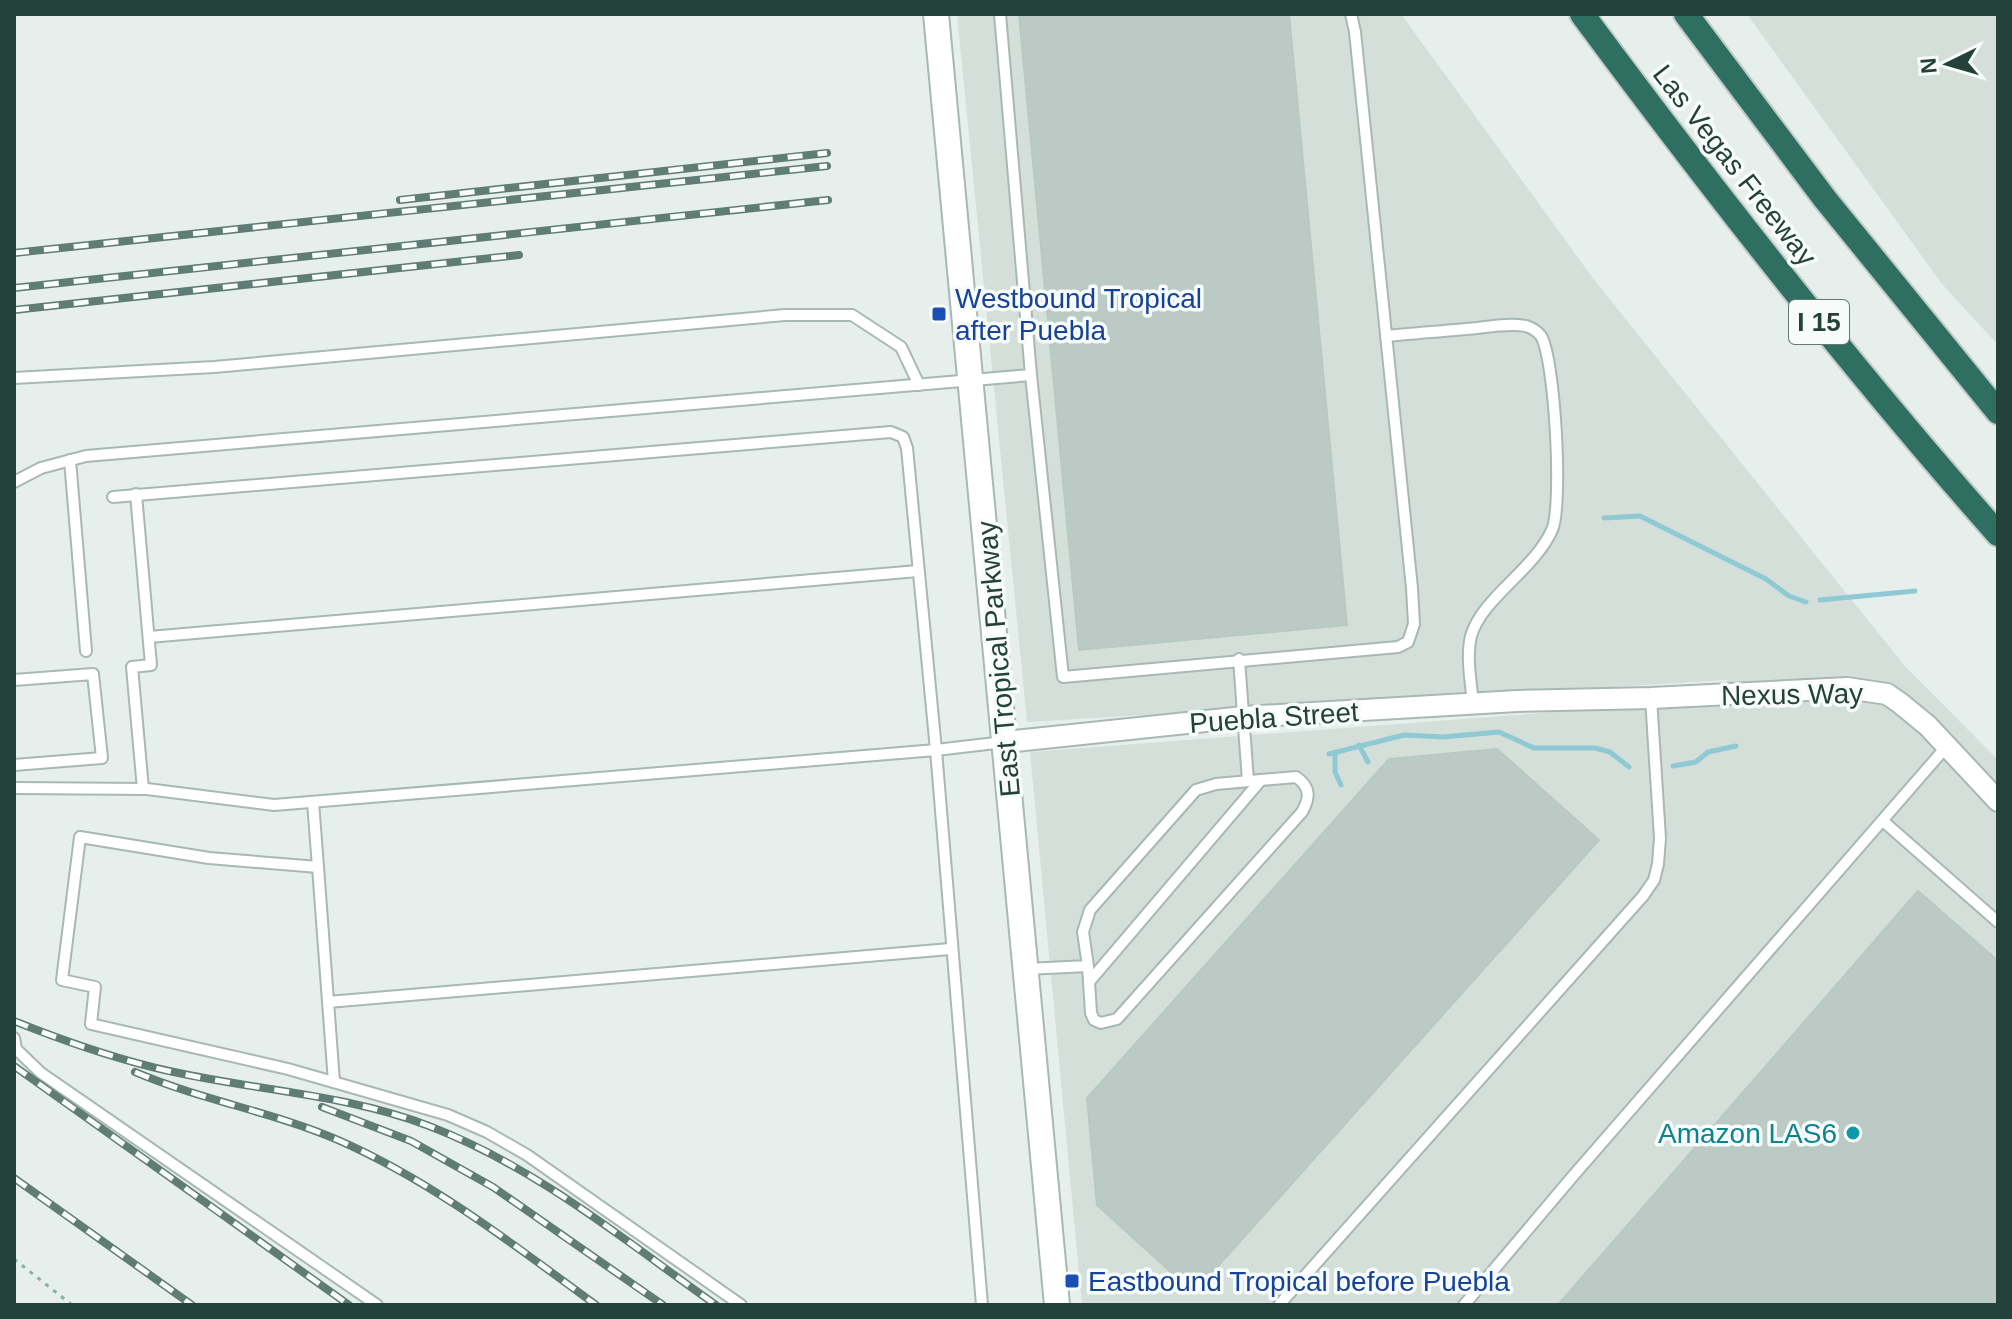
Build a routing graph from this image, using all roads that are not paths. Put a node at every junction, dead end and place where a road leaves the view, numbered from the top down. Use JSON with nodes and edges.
{"nodes":[{"id":1,"x":936,"y":14,"type":"edge"},
{"id":2,"x":1000,"y":14,"type":"edge"},
{"id":3,"x":1351,"y":14,"type":"edge"},
{"id":4,"x":1575,"y":14,"type":"edge"},
{"id":5,"x":1582,"y":14,"type":"edge"},
{"id":6,"x":1686,"y":14,"type":"edge"},
{"id":7,"x":1647,"y":102,"type":"junction"},
{"id":8,"x":1386,"y":336,"type":"junction"},
{"id":9,"x":1031,"y":375,"type":"junction"},
{"id":10,"x":14,"y":378,"type":"edge"},
{"id":11,"x":971,"y":380,"type":"junction"},
{"id":12,"x":919,"y":385,"type":"junction"},
{"id":13,"x":1998,"y":412,"type":"edge"},
{"id":14,"x":70,"y":460,"type":"junction"},
{"id":15,"x":14,"y":482,"type":"edge"},
{"id":16,"x":136,"y":494,"type":"junction"},
{"id":17,"x":113,"y":497,"type":"dead end"},
{"id":18,"x":1998,"y":534,"type":"edge"},
{"id":19,"x":918,"y":571,"type":"junction"},
{"id":20,"x":149,"y":637,"type":"junction"},
{"id":21,"x":86,"y":651,"type":"dead end"},
{"id":22,"x":1239,"y":659,"type":"junction"},
{"id":23,"x":14,"y":680,"type":"edge"},
{"id":24,"x":1651,"y":698,"type":"junction"},
{"id":25,"x":1543,"y":701,"type":"joint"},
{"id":26,"x":1473,"y":704,"type":"junction"},
{"id":27,"x":1244,"y":717,"type":"junction"},
{"id":28,"x":1005,"y":742,"type":"junction"},
{"id":29,"x":1947,"y":746,"type":"junction"},
{"id":30,"x":936,"y":750,"type":"junction"},
{"id":31,"x":14,"y":765,"type":"edge"},
{"id":32,"x":1261,"y":780,"type":"junction"},
{"id":33,"x":1248,"y":781,"type":"junction"},
{"id":34,"x":14,"y":788,"type":"edge"},
{"id":35,"x":143,"y":789,"type":"junction"},
{"id":36,"x":1998,"y":801,"type":"edge"},
{"id":37,"x":313,"y":802,"type":"junction"},
{"id":38,"x":1883,"y":821,"type":"junction"},
{"id":39,"x":318,"y":867,"type":"junction"},
{"id":40,"x":1998,"y":922,"type":"edge"},
{"id":41,"x":950,"y":949,"type":"junction"},
{"id":42,"x":1088,"y":966,"type":"junction"},
{"id":43,"x":1026,"y":969,"type":"junction"},
{"id":44,"x":1089,"y":982,"type":"junction"},
{"id":45,"x":328,"y":1002,"type":"junction"},
{"id":46,"x":14,"y":1038,"type":"edge"},
{"id":47,"x":334,"y":1082,"type":"junction"},
{"id":48,"x":377,"y":1305,"type":"edge"},
{"id":49,"x":741,"y":1305,"type":"edge"},
{"id":50,"x":982,"y":1305,"type":"edge"},
{"id":51,"x":1057,"y":1305,"type":"edge"},
{"id":52,"x":1279,"y":1305,"type":"edge"},
{"id":53,"x":1464,"y":1305,"type":"edge"}],
"edges":[{"from":1,"to":11,"type":"street","name":"East Tropical Parkway"},
{"from":2,"to":9,"type":"lane"},
{"from":3,"to":8,"type":"lane"},
{"from":4,"to":7,"type":"highway"},
{"from":5,"to":7,"type":"highway","name":"Las Vegas Freeway","number":"I 15"},
{"from":6,"to":13,"type":"highway","name":"Las Vegas Freeway"},
{"from":7,"to":18,"type":"highway","name":"Las Vegas Freeway","number":"I 15"},
{"from":8,"to":22,"type":"lane"},
{"from":8,"to":26,"type":"lane"},
{"from":9,"to":11,"type":"lane"},
{"from":9,"to":22,"type":"lane"},
{"from":10,"to":12,"type":"lane"},
{"from":11,"to":12,"type":"lane"},
{"from":11,"to":28,"type":"street","name":"East Tropical Parkway"},
{"from":12,"to":14,"type":"lane"},
{"from":14,"to":15,"type":"lane"},
{"from":14,"to":21,"type":"lane"},
{"from":16,"to":17,"type":"lane"},
{"from":16,"to":19,"type":"lane"},
{"from":16,"to":20,"type":"lane"},
{"from":19,"to":20,"type":"lane"},
{"from":19,"to":30,"type":"lane"},
{"from":20,"to":35,"type":"lane"},
{"from":22,"to":27,"type":"lane"},
{"from":23,"to":31,"type":"lane"},
{"from":24,"to":25,"type":"street","name":"Nexus Way"},
{"from":24,"to":29,"type":"street","name":"Nexus Way"},
{"from":24,"to":52,"type":"lane"},
{"from":25,"to":26,"type":"street","name":"Puebla Street"},
{"from":26,"to":27,"type":"street","name":"Puebla Street"},
{"from":27,"to":28,"type":"street","name":"Puebla Street"},
{"from":27,"to":33,"type":"lane"},
{"from":28,"to":30,"type":"lane"},
{"from":28,"to":43,"type":"street","name":"East Tropical Parkway"},
{"from":29,"to":36,"type":"street","name":"Nexus Way"},
{"from":29,"to":38,"type":"lane"},
{"from":30,"to":37,"type":"lane"},
{"from":30,"to":41,"type":"lane"},
{"from":32,"to":33,"type":"lane"},
{"from":32,"to":44,"type":"lane"},
{"from":32,"to":44,"type":"lane"},
{"from":33,"to":42,"type":"lane"},
{"from":34,"to":35,"type":"lane"},
{"from":35,"to":37,"type":"lane"},
{"from":37,"to":39,"type":"lane"},
{"from":38,"to":40,"type":"lane"},
{"from":38,"to":53,"type":"lane"},
{"from":39,"to":45,"type":"lane"},
{"from":39,"to":47,"type":"lane"},
{"from":41,"to":45,"type":"lane"},
{"from":41,"to":50,"type":"lane"},
{"from":42,"to":43,"type":"lane"},
{"from":42,"to":44,"type":"lane"},
{"from":43,"to":51,"type":"street","name":"East Tropical Parkway"},
{"from":45,"to":47,"type":"lane"},
{"from":46,"to":48,"type":"lane"},
{"from":47,"to":49,"type":"lane"}]}
